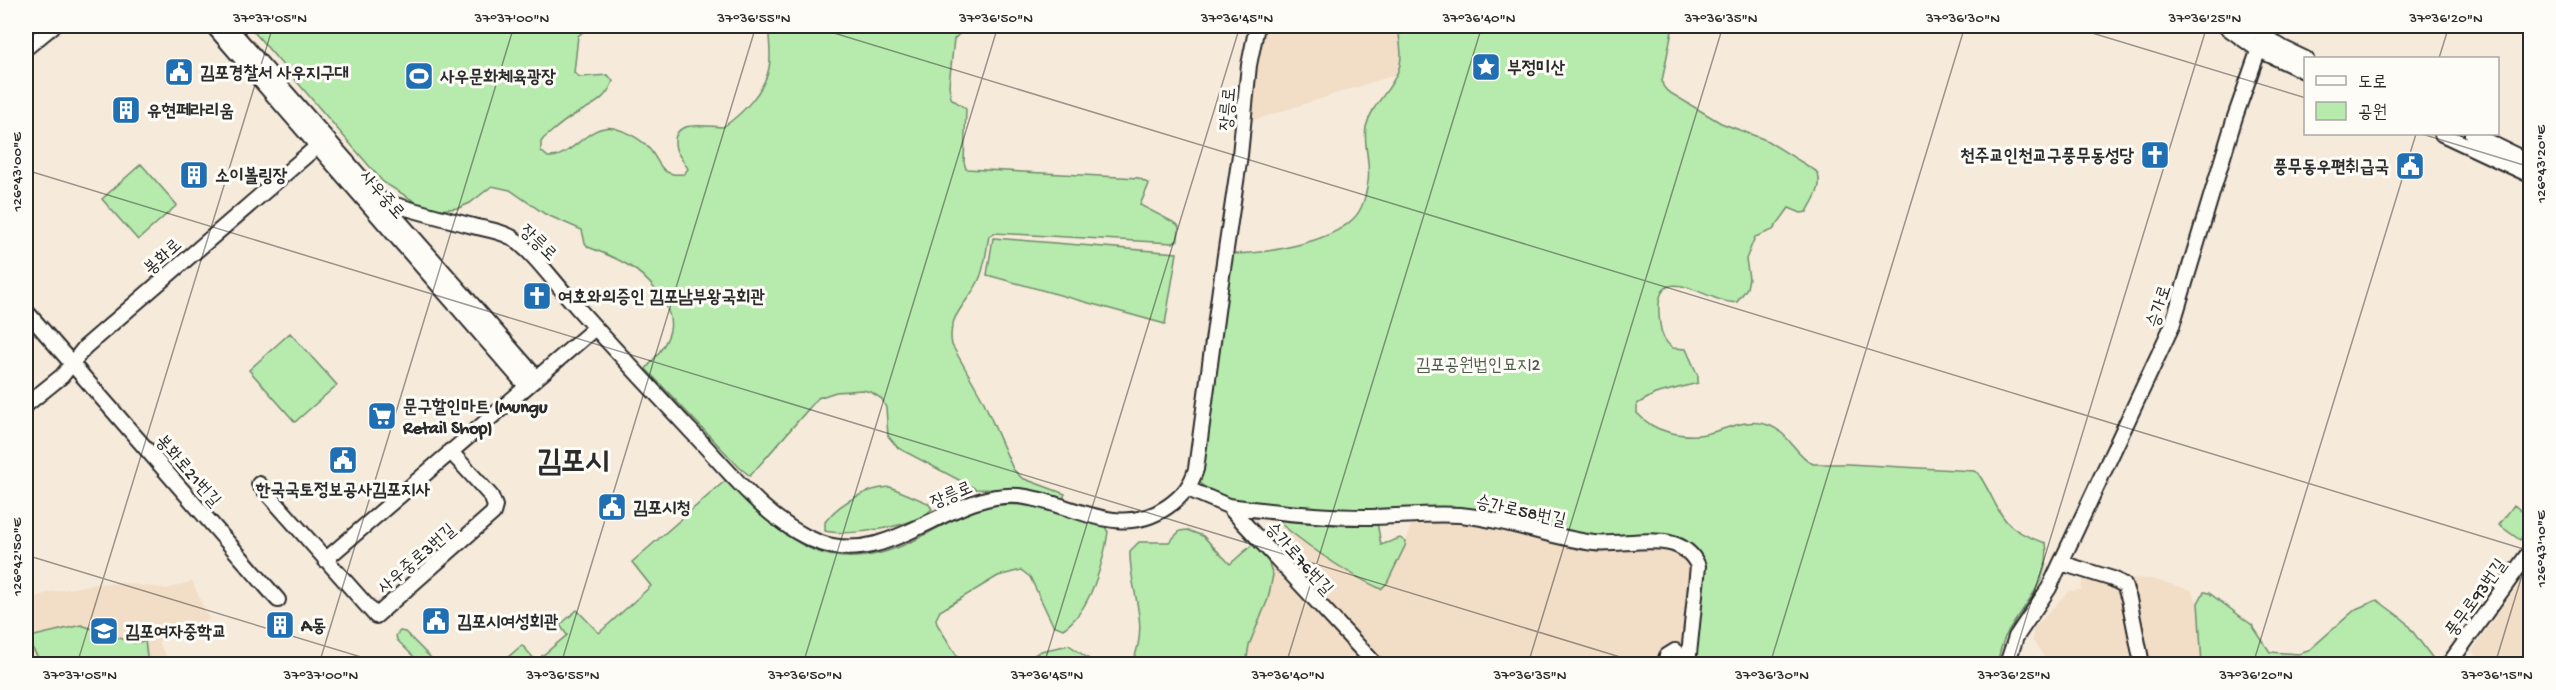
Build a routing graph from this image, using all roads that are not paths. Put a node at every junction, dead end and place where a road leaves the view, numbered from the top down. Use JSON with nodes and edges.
{"nodes":[{"id":1,"x":53,"y":26,"type":"edge"},
{"id":2,"x":213,"y":26,"type":"edge"},
{"id":3,"x":228,"y":26,"type":"edge"},
{"id":4,"x":1257,"y":26,"type":"edge"},
{"id":5,"x":2225,"y":26,"type":"edge"},
{"id":6,"x":2259,"y":32,"type":"edge"},
{"id":7,"x":26,"y":48,"type":"edge"},
{"id":8,"x":2304,"y":58,"type":"edge"},
{"id":9,"x":2304,"y":70,"type":"edge"},
{"id":10,"x":2444,"y":135,"type":"edge"},
{"id":11,"x":2474,"y":135,"type":"edge"},
{"id":12,"x":322,"y":142,"type":"junction"},
{"id":13,"x":2530,"y":162,"type":"edge"},
{"id":14,"x":2530,"y":175,"type":"edge"},
{"id":15,"x":382,"y":201,"type":"junction"},
{"id":16,"x":26,"y":310,"type":"edge"},
{"id":17,"x":595,"y":328,"type":"junction"},
{"id":18,"x":71,"y":365,"type":"junction"},
{"id":19,"x":531,"y":381,"type":"junction"},
{"id":20,"x":26,"y":405,"type":"edge"},
{"id":21,"x":450,"y":451,"type":"junction"},
{"id":22,"x":259,"y":484,"type":"dead end"},
{"id":23,"x":1188,"y":489,"type":"junction"},
{"id":24,"x":1228,"y":506,"type":"junction"},
{"id":25,"x":2530,"y":551,"type":"edge"},
{"id":26,"x":325,"y":560,"type":"junction"},
{"id":27,"x":2061,"y":562,"type":"junction"},
{"id":28,"x":278,"y":600,"type":"dead end"},
{"id":29,"x":1375,"y":664,"type":"edge"},
{"id":30,"x":1664,"y":664,"type":"edge"},
{"id":31,"x":1688,"y":664,"type":"edge"},
{"id":32,"x":2007,"y":664,"type":"edge"},
{"id":33,"x":2142,"y":664,"type":"edge"},
{"id":34,"x":2448,"y":664,"type":"edge"}],
"edges":[{"from":1,"to":7,"type":"street"},
{"from":2,"to":12,"type":"street","name":"사우중로"},
{"from":3,"to":12,"type":"street","name":"사우중로"},
{"from":4,"to":23,"type":"street","name":"장릉로"},
{"from":5,"to":6,"type":"street"},
{"from":6,"to":8,"type":"street"},
{"from":6,"to":9,"type":"street"},
{"from":6,"to":27,"type":"street","name":"승가로"},
{"from":10,"to":14,"type":"street"},
{"from":11,"to":13,"type":"street"},
{"from":12,"to":15,"type":"street","name":"사우중로"},
{"from":12,"to":18,"type":"street","name":"봉화로"},
{"from":12,"to":19,"type":"street","name":"사우중로"},
{"from":15,"to":17,"type":"street","name":"장릉로"},
{"from":15,"to":19,"type":"street","name":"사우중로"},
{"from":16,"to":18,"type":"street","name":"봉화로21번길"},
{"from":17,"to":19,"type":"street"},
{"from":17,"to":23,"type":"street","name":"장릉로"},
{"from":18,"to":20,"type":"street","name":"봉화로"},
{"from":18,"to":28,"type":"street","name":"봉화로21번길"},
{"from":19,"to":21,"type":"street"},
{"from":21,"to":26,"type":"street"},
{"from":21,"to":26,"type":"street","name":"사우중로3번길"},
{"from":22,"to":26,"type":"street"},
{"from":23,"to":24,"type":"street","name":"승가로76번길"},
{"from":24,"to":29,"type":"street","name":"승가로76번길"},
{"from":24,"to":31,"type":"street","name":"승가로58번길"},
{"from":25,"to":34,"type":"street","name":"풍무로93번길"},
{"from":27,"to":32,"type":"street","name":"승가로"},
{"from":27,"to":33,"type":"street"},
{"from":30,"to":31,"type":"street"}]}
